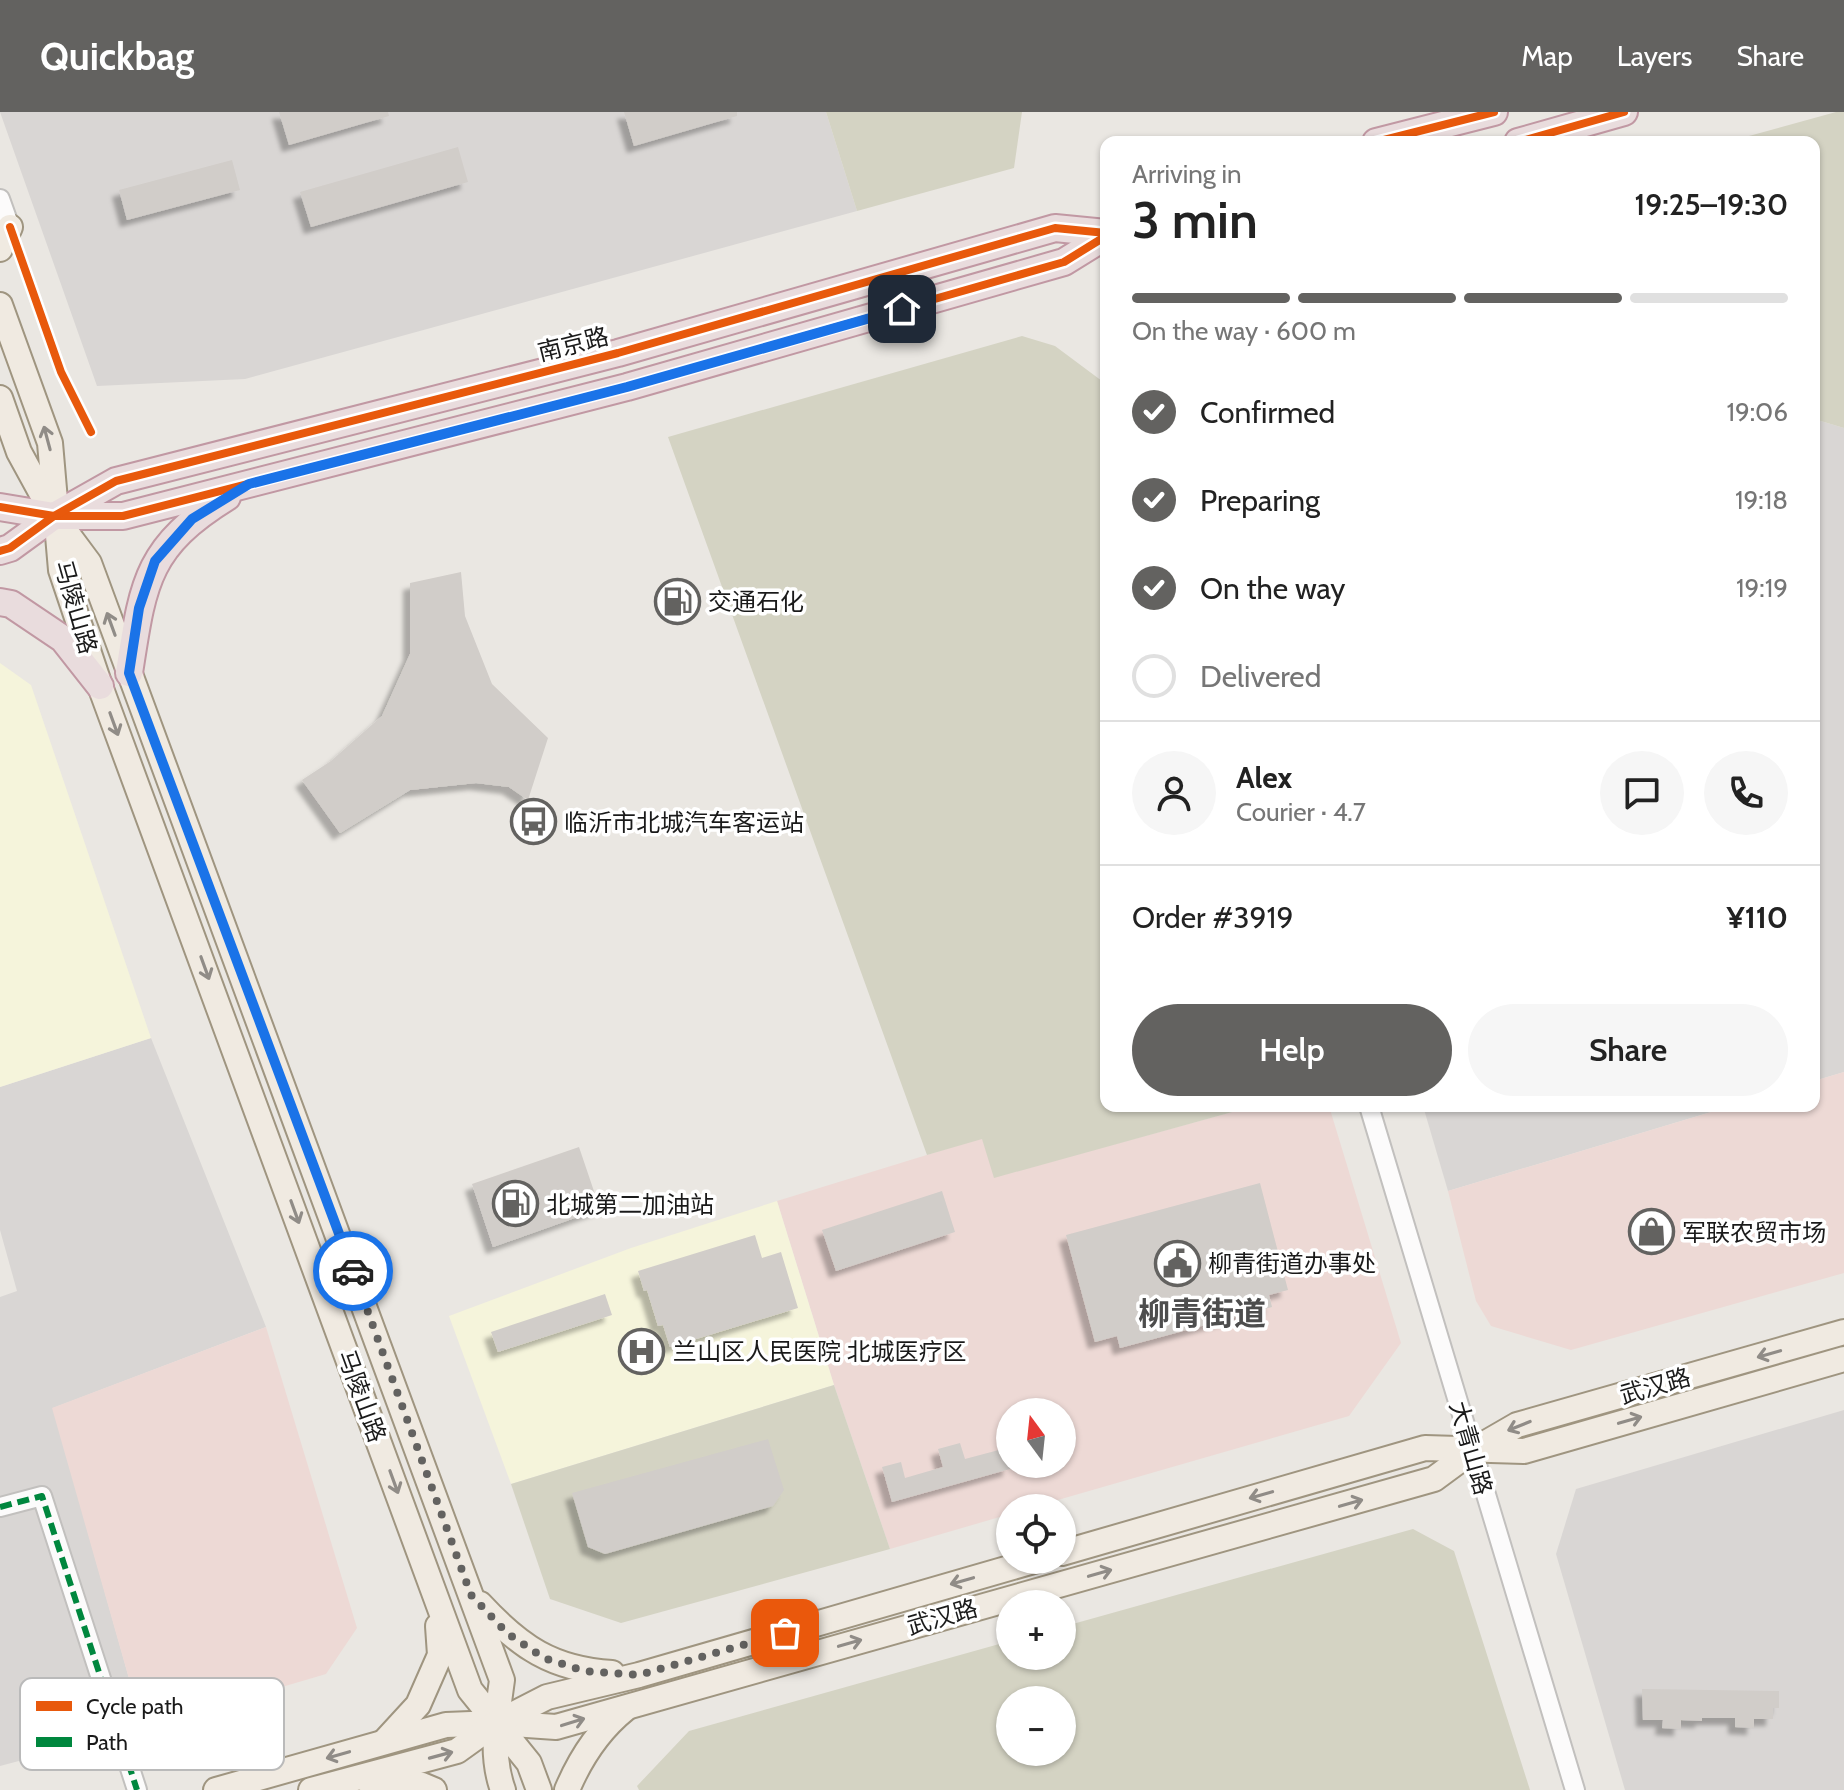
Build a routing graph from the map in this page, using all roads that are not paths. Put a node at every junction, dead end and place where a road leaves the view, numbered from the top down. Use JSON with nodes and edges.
{"nodes":[{"id":1,"x":1494,"y":112,"type":"edge"},
{"id":2,"x":1624,"y":112,"type":"edge"},
{"id":3,"x":1400,"y":136,"type":"edge"},
{"id":4,"x":1539,"y":136,"type":"edge"},
{"id":5,"x":0,"y":199,"type":"edge"},
{"id":6,"x":1100,"y":233,"type":"edge"},
{"id":7,"x":5,"y":238,"type":"edge"},
{"id":8,"x":1100,"y":238,"type":"edge"},
{"id":9,"x":0,"y":305,"type":"edge"},
{"id":10,"x":0,"y":398,"type":"edge"},
{"id":11,"x":249,"y":484,"type":"junction"},
{"id":12,"x":0,"y":507,"type":"edge"},
{"id":13,"x":54,"y":516,"type":"junction"},
{"id":14,"x":0,"y":551,"type":"edge"},
{"id":15,"x":0,"y":602,"type":"edge"},
{"id":16,"x":129,"y":673,"type":"junction"},
{"id":17,"x":100,"y":686,"type":"junction"},
{"id":18,"x":1371,"y":1112,"type":"edge"},
{"id":19,"x":1844,"y":1332,"type":"edge"},
{"id":20,"x":1844,"y":1359,"type":"edge"},
{"id":21,"x":1472,"y":1451,"type":"junction"},
{"id":22,"x":0,"y":1507,"type":"edge"},
{"id":23,"x":1076,"y":1549,"type":"edge"},
{"id":24,"x":996,"y":1572,"type":"edge"},
{"id":25,"x":471,"y":1595,"type":"junction"},
{"id":26,"x":437,"y":1599,"type":"junction"},
{"id":27,"x":639,"y":1675,"type":"junction"},
{"id":28,"x":101,"y":1678,"type":"edge"},
{"id":29,"x":631,"y":1705,"type":"junction"},
{"id":30,"x":496,"y":1723,"type":"junction"},
{"id":31,"x":384,"y":1742,"type":"junction"},
{"id":32,"x":131,"y":1770,"type":"edge"},
{"id":33,"x":353,"y":1778,"type":"junction"},
{"id":34,"x":137,"y":1790,"type":"edge"},
{"id":35,"x":216,"y":1790,"type":"edge"},
{"id":36,"x":311,"y":1790,"type":"edge"},
{"id":37,"x":434,"y":1790,"type":"edge"},
{"id":38,"x":503,"y":1790,"type":"edge"},
{"id":39,"x":539,"y":1790,"type":"edge"},
{"id":40,"x":567,"y":1790,"type":"edge"},
{"id":41,"x":1575,"y":1790,"type":"edge"}],
"edges":[{"from":1,"to":3,"type":"highway"},
{"from":2,"to":4,"type":"highway"},
{"from":5,"to":7,"type":"street"},
{"from":6,"to":13,"type":"highway","name":"南京路"},
{"from":8,"to":11,"type":"highway","name":"南京路"},
{"from":13,"to":9,"type":"main road","one_way":true},
{"from":10,"to":13,"type":"main road"},
{"from":11,"to":13,"type":"highway","name":"南京路"},
{"from":11,"to":16,"type":"highway"},
{"from":12,"to":13,"type":"highway","name":"南京路"},
{"from":13,"to":14,"type":"highway","name":"南京路"},
{"from":16,"to":13,"type":"main road","name":"马陵山路","one_way":true},
{"from":13,"to":17,"type":"main road","name":"马陵山路"},
{"from":15,"to":17,"type":"highway"},
{"from":16,"to":25,"type":"main road","name":"马陵山路"},
{"from":17,"to":26,"type":"main road","name":"马陵山路","one_way":true},
{"from":18,"to":21,"type":"street","name":"大青山路"},
{"from":19,"to":21,"type":"main road","name":"武汉路","one_way":true},
{"from":21,"to":20,"type":"main road","name":"武汉路","one_way":true},
{"from":21,"to":23,"type":"main road","name":"武汉路","one_way":true},
{"from":29,"to":21,"type":"main road","name":"武汉路","one_way":true},
{"from":21,"to":41,"type":"street","name":"大青山路"},
{"from":22,"to":28,"type":"street"},
{"from":24,"to":27,"type":"main road","name":"武汉路","one_way":true},
{"from":25,"to":27,"type":"main road"},
{"from":25,"to":30,"type":"main road","name":"马陵山路"},
{"from":26,"to":30,"type":"main road","name":"马陵山路"},
{"from":26,"to":31,"type":"main road"},
{"from":27,"to":30,"type":"main road","name":"武汉路"},
{"from":30,"to":29,"type":"main road","name":"武汉路","one_way":true},
{"from":29,"to":40,"type":"main road"},
{"from":30,"to":31,"type":"main road","name":"武汉路"},
{"from":33,"to":30,"type":"main road","name":"武汉路","one_way":true},
{"from":30,"to":38,"type":"main road","name":"马陵山路"},
{"from":30,"to":39,"type":"main road","name":"马陵山路"},
{"from":31,"to":35,"type":"main road","name":"武汉路","one_way":true},
{"from":32,"to":34,"type":"street"},
{"from":33,"to":36,"type":"main road","name":"武汉路"},
{"from":33,"to":37,"type":"main road"}]}
